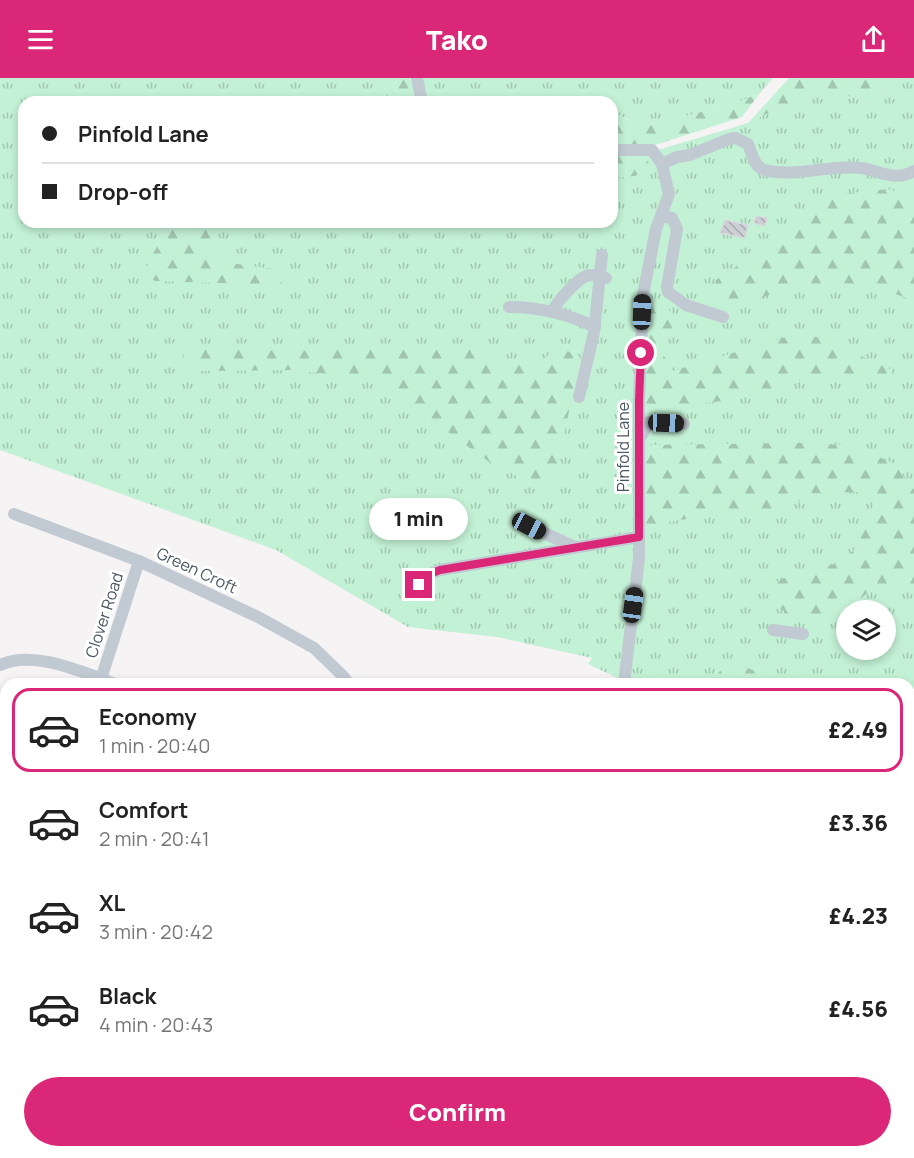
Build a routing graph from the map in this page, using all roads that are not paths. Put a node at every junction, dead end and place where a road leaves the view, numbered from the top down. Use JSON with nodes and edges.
{"nodes":[{"id":1,"x":417,"y":78,"type":"edge"},
{"id":2,"x":421,"y":96,"type":"edge"},
{"id":3,"x":618,"y":150,"type":"edge"},
{"id":4,"x":662,"y":164,"type":"junction"},
{"id":5,"x":914,"y":171,"type":"edge"},
{"id":6,"x":662,"y":216,"type":"junction"},
{"id":7,"x":602,"y":255,"type":"dead end"},
{"id":8,"x":603,"y":276,"type":"junction"},
{"id":9,"x":509,"y":307,"type":"dead end"},
{"id":10,"x":552,"y":312,"type":"junction"},
{"id":11,"x":723,"y":317,"type":"dead end"},
{"id":12,"x":595,"y":327,"type":"junction"},
{"id":13,"x":579,"y":397,"type":"dead end"},
{"id":14,"x":684,"y":424,"type":"dead end"},
{"id":15,"x":639,"y":436,"type":"junction"},
{"id":16,"x":14,"y":514,"type":"dead end"},
{"id":17,"x":529,"y":526,"type":"dead end"},
{"id":18,"x":639,"y":537,"type":"junction"},
{"id":19,"x":576,"y":548,"type":"junction"},
{"id":20,"x":139,"y":561,"type":"junction"},
{"id":21,"x":419,"y":585,"type":"dead end"},
{"id":22,"x":773,"y":630,"type":"dead end"},
{"id":23,"x":803,"y":634,"type":"dead end"},
{"id":24,"x":0,"y":665,"type":"edge"},
{"id":25,"x":98,"y":678,"type":"edge"},
{"id":26,"x":101,"y":678,"type":"edge"},
{"id":27,"x":344,"y":678,"type":"edge"},
{"id":28,"x":625,"y":678,"type":"edge"}],
"edges":[{"from":1,"to":2,"type":"street"},
{"from":3,"to":4,"type":"street"},
{"from":4,"to":5,"type":"street"},
{"from":4,"to":6,"type":"street","name":"Pinfold Lane"},
{"from":6,"to":11,"type":"street"},
{"from":6,"to":15,"type":"street","name":"Pinfold Lane"},
{"from":7,"to":8,"type":"street"},
{"from":8,"to":10,"type":"street"},
{"from":8,"to":12,"type":"street"},
{"from":9,"to":10,"type":"street"},
{"from":10,"to":12,"type":"street"},
{"from":12,"to":13,"type":"street"},
{"from":14,"to":15,"type":"street"},
{"from":15,"to":18,"type":"street","name":"Pinfold Lane"},
{"from":16,"to":20,"type":"street","name":"Green Croft"},
{"from":17,"to":19,"type":"street"},
{"from":18,"to":19,"type":"street"},
{"from":18,"to":28,"type":"street","name":"Pinfold Lane"},
{"from":19,"to":21,"type":"street"},
{"from":20,"to":26,"type":"street","name":"Clover Road"},
{"from":20,"to":27,"type":"street","name":"Green Croft"},
{"from":22,"to":23,"type":"street"},
{"from":24,"to":25,"type":"street"}]}
